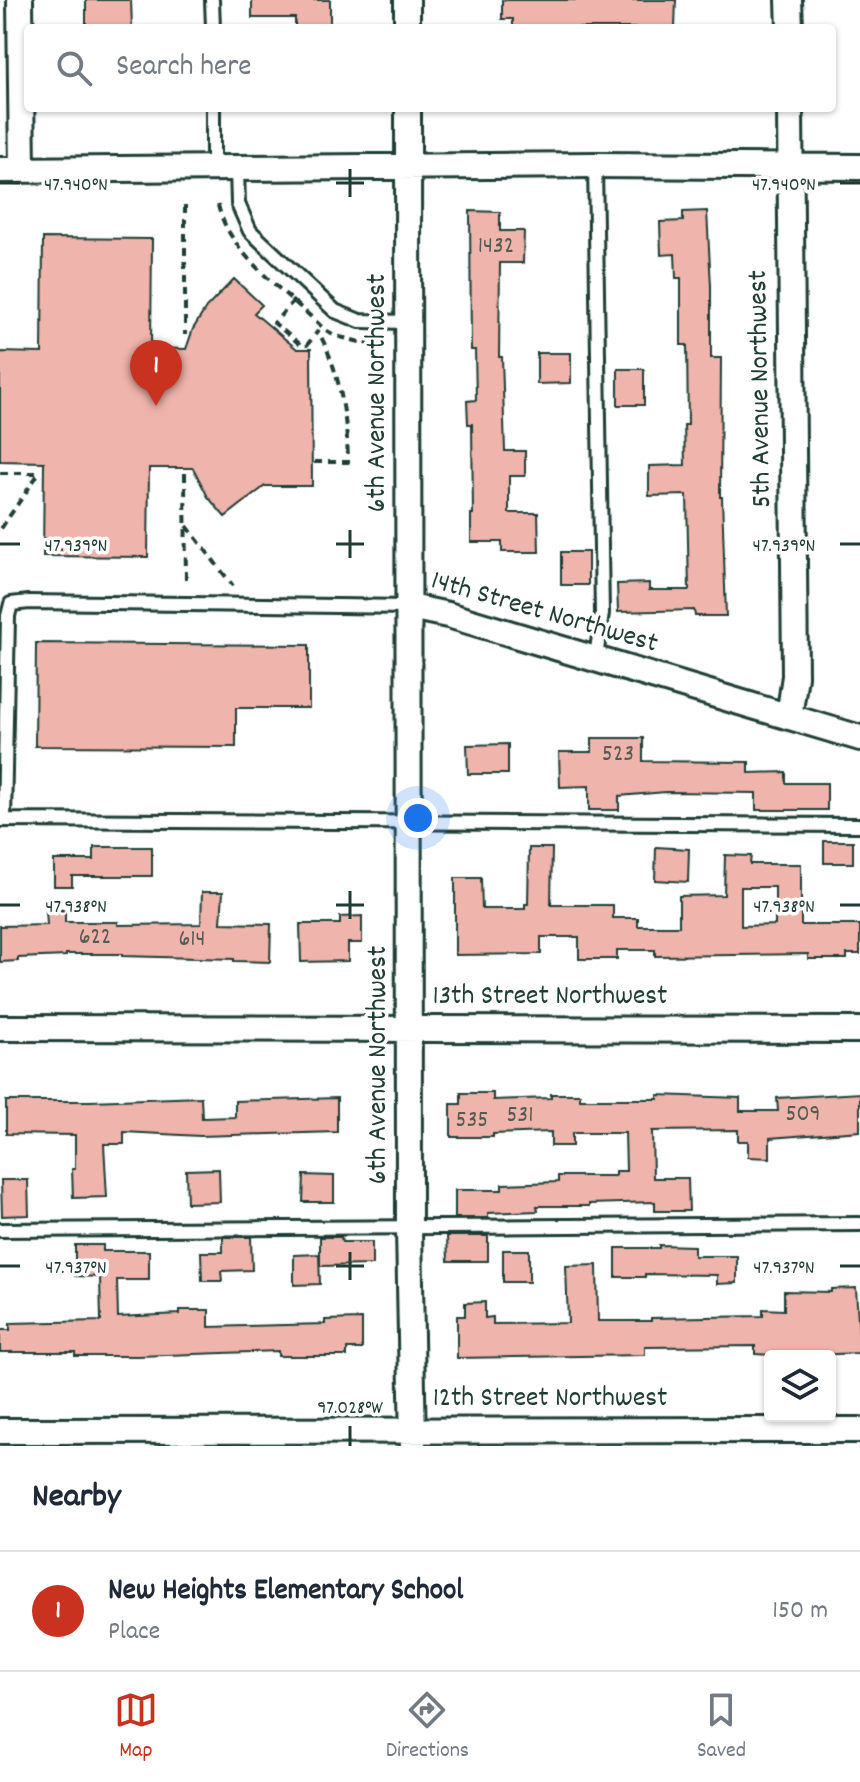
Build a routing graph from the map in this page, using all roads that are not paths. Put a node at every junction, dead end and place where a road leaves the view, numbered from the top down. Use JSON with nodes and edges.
{"nodes":[{"id":1,"x":20,"y":0,"type":"edge"},
{"id":2,"x":212,"y":0,"type":"edge"},
{"id":3,"x":407,"y":0,"type":"edge"},
{"id":4,"x":789,"y":0,"type":"edge"},
{"id":5,"x":213,"y":24,"type":"edge"},
{"id":6,"x":407,"y":24,"type":"edge"},
{"id":7,"x":790,"y":24,"type":"edge"},
{"id":8,"x":214,"y":112,"type":"edge"},
{"id":9,"x":408,"y":112,"type":"edge"},
{"id":10,"x":790,"y":112,"type":"edge"},
{"id":11,"x":595,"y":165,"type":"junction"},
{"id":12,"x":790,"y":165,"type":"junction"},
{"id":13,"x":408,"y":166,"type":"junction"},
{"id":14,"x":860,"y":167,"type":"edge"},
{"id":15,"x":225,"y":169,"type":"junction"},
{"id":16,"x":11,"y":170,"type":"edge"},
{"id":17,"x":409,"y":322,"type":"junction"},
{"id":18,"x":410,"y":607,"type":"junction"},
{"id":19,"x":596,"y":658,"type":"junction"},
{"id":20,"x":789,"y":717,"type":"junction"},
{"id":21,"x":860,"y":738,"type":"edge"},
{"id":22,"x":2,"y":820,"type":"edge"},
{"id":23,"x":410,"y":821,"type":"junction"},
{"id":24,"x":860,"y":825,"type":"edge"},
{"id":25,"x":410,"y":1027,"type":"junction"},
{"id":26,"x":0,"y":1028,"type":"edge"},
{"id":27,"x":860,"y":1030,"type":"edge"},
{"id":28,"x":860,"y":1224,"type":"edge"},
{"id":29,"x":409,"y":1228,"type":"junction"},
{"id":30,"x":0,"y":1230,"type":"edge"},
{"id":31,"x":860,"y":1430,"type":"edge"},
{"id":32,"x":0,"y":1431,"type":"edge"},
{"id":33,"x":413,"y":1438,"type":"edge"}],
"edges":[{"from":1,"to":16,"type":"street"},
{"from":2,"to":5,"type":"lane"},
{"from":3,"to":6,"type":"street"},
{"from":4,"to":7,"type":"street"},
{"from":8,"to":15,"type":"lane"},
{"from":9,"to":13,"type":"street","name":"6th Avenue Northwest"},
{"from":10,"to":12,"type":"street","name":"5th Avenue Northwest"},
{"from":11,"to":12,"type":"street"},
{"from":11,"to":13,"type":"street"},
{"from":11,"to":19,"type":"lane"},
{"from":12,"to":14,"type":"street"},
{"from":12,"to":20,"type":"street","name":"5th Avenue Northwest"},
{"from":13,"to":15,"type":"street"},
{"from":13,"to":17,"type":"street","name":"6th Avenue Northwest"},
{"from":15,"to":16,"type":"street"},
{"from":15,"to":17,"type":"lane"},
{"from":17,"to":18,"type":"street","name":"6th Avenue Northwest"},
{"from":18,"to":19,"type":"street","name":"14th Street Northwest"},
{"from":18,"to":22,"type":"lane","name":"14th Street Northwest"},
{"from":18,"to":23,"type":"street","name":"6th Avenue Northwest"},
{"from":19,"to":20,"type":"street","name":"14th Street Northwest"},
{"from":20,"to":21,"type":"street","name":"14th Street Northwest"},
{"from":22,"to":23,"type":"lane"},
{"from":23,"to":24,"type":"lane"},
{"from":23,"to":25,"type":"street","name":"6th Avenue Northwest"},
{"from":25,"to":26,"type":"street","name":"13th Street Northwest"},
{"from":25,"to":27,"type":"street","name":"13th Street Northwest"},
{"from":25,"to":29,"type":"street","name":"6th Avenue Northwest"},
{"from":28,"to":29,"type":"lane"},
{"from":29,"to":30,"type":"lane"},
{"from":29,"to":33,"type":"street","name":"6th Avenue Northwest"},
{"from":31,"to":33,"type":"street","name":"12th Street Northwest"},
{"from":32,"to":33,"type":"street","name":"12th Street Northwest"}]}
